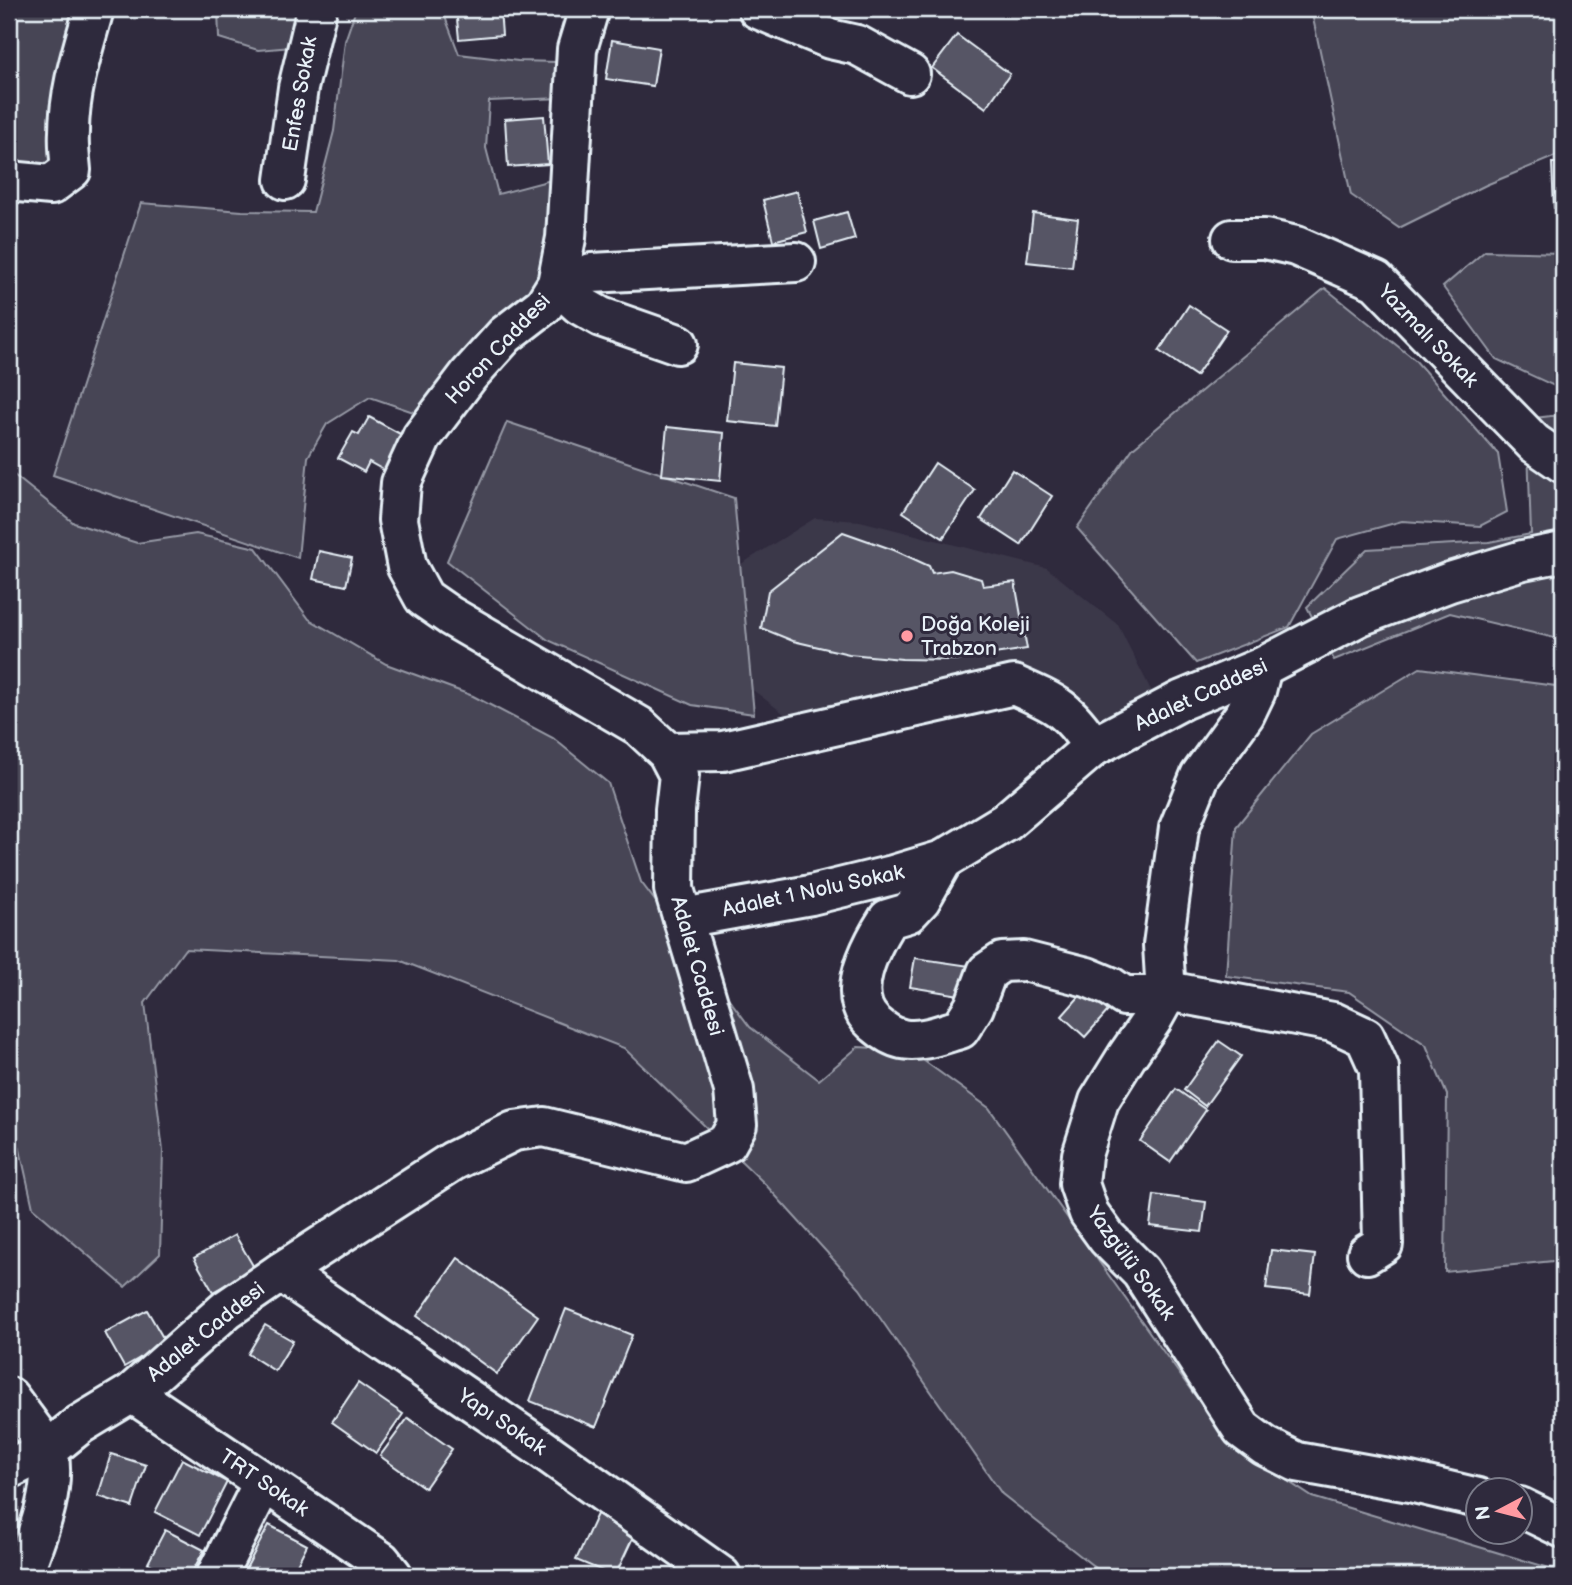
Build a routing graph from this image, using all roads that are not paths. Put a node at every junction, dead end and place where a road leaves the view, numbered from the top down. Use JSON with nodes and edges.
{"nodes":[{"id":1,"x":94,"y":9,"type":"edge"},
{"id":2,"x":317,"y":9,"type":"edge"},
{"id":3,"x":589,"y":9,"type":"edge"},
{"id":4,"x":758,"y":9,"type":"edge"},
{"id":5,"x":910,"y":74,"type":"dead end"},
{"id":6,"x":285,"y":180,"type":"dead end"},
{"id":7,"x":9,"y":181,"type":"edge"},
{"id":8,"x":1232,"y":239,"type":"dead end"},
{"id":9,"x":796,"y":262,"type":"dead end"},
{"id":10,"x":557,"y":284,"type":"junction"},
{"id":11,"x":678,"y":344,"type":"dead end"},
{"id":12,"x":1563,"y":463,"type":"edge"},
{"id":13,"x":1563,"y":552,"type":"edge"},
{"id":14,"x":1262,"y":667,"type":"junction"},
{"id":15,"x":1093,"y":747,"type":"junction"},
{"id":16,"x":667,"y":752,"type":"junction"},
{"id":17,"x":943,"y":860,"type":"junction"},
{"id":18,"x":683,"y":918,"type":"junction"},
{"id":19,"x":1166,"y":995,"type":"junction"},
{"id":20,"x":1367,"y":1254,"type":"dead end"},
{"id":21,"x":281,"y":1272,"type":"junction"},
{"id":22,"x":132,"y":1393,"type":"junction"},
{"id":23,"x":9,"y":1397,"type":"edge"},
{"id":24,"x":48,"y":1450,"type":"junction"},
{"id":25,"x":9,"y":1469,"type":"edge"},
{"id":26,"x":263,"y":1483,"type":"junction"},
{"id":27,"x":1464,"y":1494,"type":"edge"},
{"id":28,"x":1534,"y":1514,"type":"edge"},
{"id":29,"x":1563,"y":1528,"type":"edge"},
{"id":30,"x":22,"y":1576,"type":"edge"},
{"id":31,"x":216,"y":1576,"type":"edge"},
{"id":32,"x":393,"y":1576,"type":"edge"},
{"id":33,"x":721,"y":1576,"type":"edge"}],
"edges":[{"from":1,"to":7,"type":"street"},
{"from":2,"to":6,"type":"street","name":"Enfes Sokak"},
{"from":3,"to":10,"type":"street","name":"Horon Caddesi"},
{"from":4,"to":5,"type":"street"},
{"from":8,"to":12,"type":"street","name":"Yazmalı Sokak"},
{"from":9,"to":10,"type":"street"},
{"from":10,"to":11,"type":"street"},
{"from":10,"to":16,"type":"street","name":"Horon Caddesi"},
{"from":13,"to":14,"type":"street","name":"Adalet Caddesi"},
{"from":14,"to":15,"type":"street","name":"Adalet Caddesi"},
{"from":14,"to":19,"type":"street"},
{"from":15,"to":16,"type":"street"},
{"from":15,"to":17,"type":"street","name":"Adalet 1 Nolu Sokak"},
{"from":16,"to":18,"type":"street","name":"Adalet Caddesi"},
{"from":17,"to":18,"type":"street","name":"Adalet 1 Nolu Sokak"},
{"from":17,"to":19,"type":"street","name":"Adalet 1 Nolu Sokak"},
{"from":18,"to":21,"type":"street","name":"Adalet Caddesi"},
{"from":19,"to":20,"type":"street","name":"Adalet 1 Nolu Sokak"},
{"from":19,"to":27,"type":"street","name":"Yazgülü Sokak"},
{"from":21,"to":22,"type":"street","name":"Adalet Caddesi"},
{"from":21,"to":33,"type":"street","name":"Yapı Sokak"},
{"from":22,"to":24,"type":"street","name":"Adalet Caddesi"},
{"from":22,"to":26,"type":"street","name":"TRT Sokak"},
{"from":23,"to":24,"type":"street"},
{"from":24,"to":25,"type":"street","name":"Adalet Caddesi"},
{"from":24,"to":30,"type":"street"},
{"from":26,"to":31,"type":"street"},
{"from":26,"to":32,"type":"street","name":"TRT Sokak"},
{"from":28,"to":29,"type":"street"}]}
